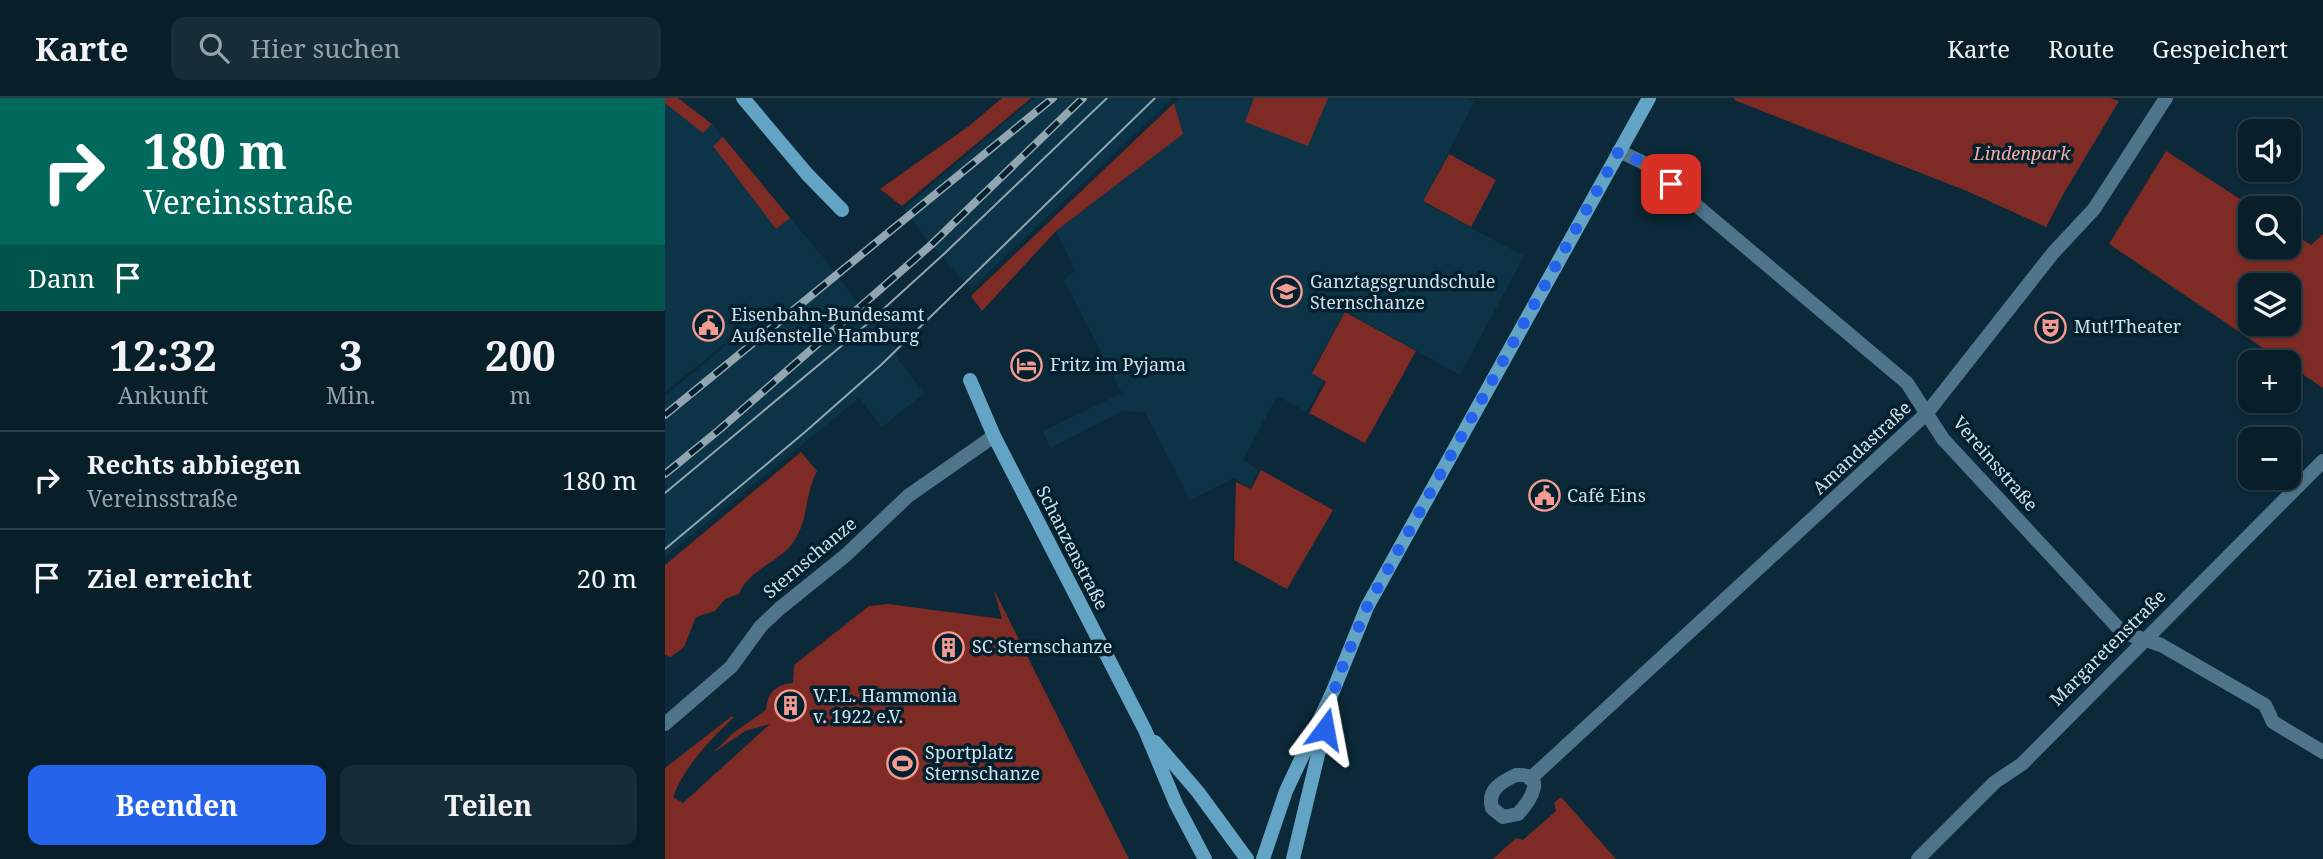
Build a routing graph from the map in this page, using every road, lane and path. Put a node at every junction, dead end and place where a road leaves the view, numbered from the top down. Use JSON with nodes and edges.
{"nodes":[{"id":1,"x":1649,"y":98,"type":"edge"},
{"id":2,"x":2166,"y":98,"type":"edge"},
{"id":3,"x":747,"y":99,"type":"edge"},
{"id":4,"x":1619,"y":151,"type":"junction"},
{"id":5,"x":842,"y":210,"type":"dead end"},
{"id":6,"x":970,"y":380,"type":"dead end"},
{"id":7,"x":1927,"y":413,"type":"junction"},
{"id":8,"x":994,"y":436,"type":"junction"},
{"id":9,"x":2323,"y":461,"type":"edge"},
{"id":10,"x":2144,"y":639,"type":"junction"},
{"id":11,"x":1333,"y":691,"type":"junction"},
{"id":12,"x":665,"y":724,"type":"edge"},
{"id":13,"x":1145,"y":730,"type":"junction"},
{"id":14,"x":2323,"y":752,"type":"edge"},
{"id":15,"x":1530,"y":779,"type":"dead end"},
{"id":16,"x":1205,"y":859,"type":"edge"},
{"id":17,"x":1247,"y":859,"type":"edge"},
{"id":18,"x":1263,"y":859,"type":"edge"},
{"id":19,"x":1293,"y":859,"type":"edge"},
{"id":20,"x":1918,"y":859,"type":"edge"}],
"edges":[{"from":1,"to":4,"type":"main road"},
{"from":2,"to":7,"type":"street","name":"Amandastraße"},
{"from":3,"to":5,"type":"main road"},
{"from":4,"to":7,"type":"street","name":"Vereinsstraße"},
{"from":4,"to":11,"type":"main road"},
{"from":6,"to":8,"type":"main road","name":"Schanzenstraße"},
{"from":7,"to":10,"type":"street","name":"Vereinsstraße"},
{"from":7,"to":15,"type":"street","name":"Amandastraße"},
{"from":8,"to":12,"type":"street","name":"Sternschanze"},
{"from":8,"to":13,"type":"main road","name":"Schanzenstraße"},
{"from":9,"to":10,"type":"street","name":"Margaretenstraße"},
{"from":10,"to":14,"type":"street","name":"Vereinsstraße"},
{"from":10,"to":20,"type":"street","name":"Margaretenstraße"},
{"from":11,"to":18,"type":"main road"},
{"from":11,"to":19,"type":"main road"},
{"from":13,"to":16,"type":"main road","name":"Schanzenstraße"},
{"from":13,"to":17,"type":"main road","name":"Schanzenstraße"}]}
